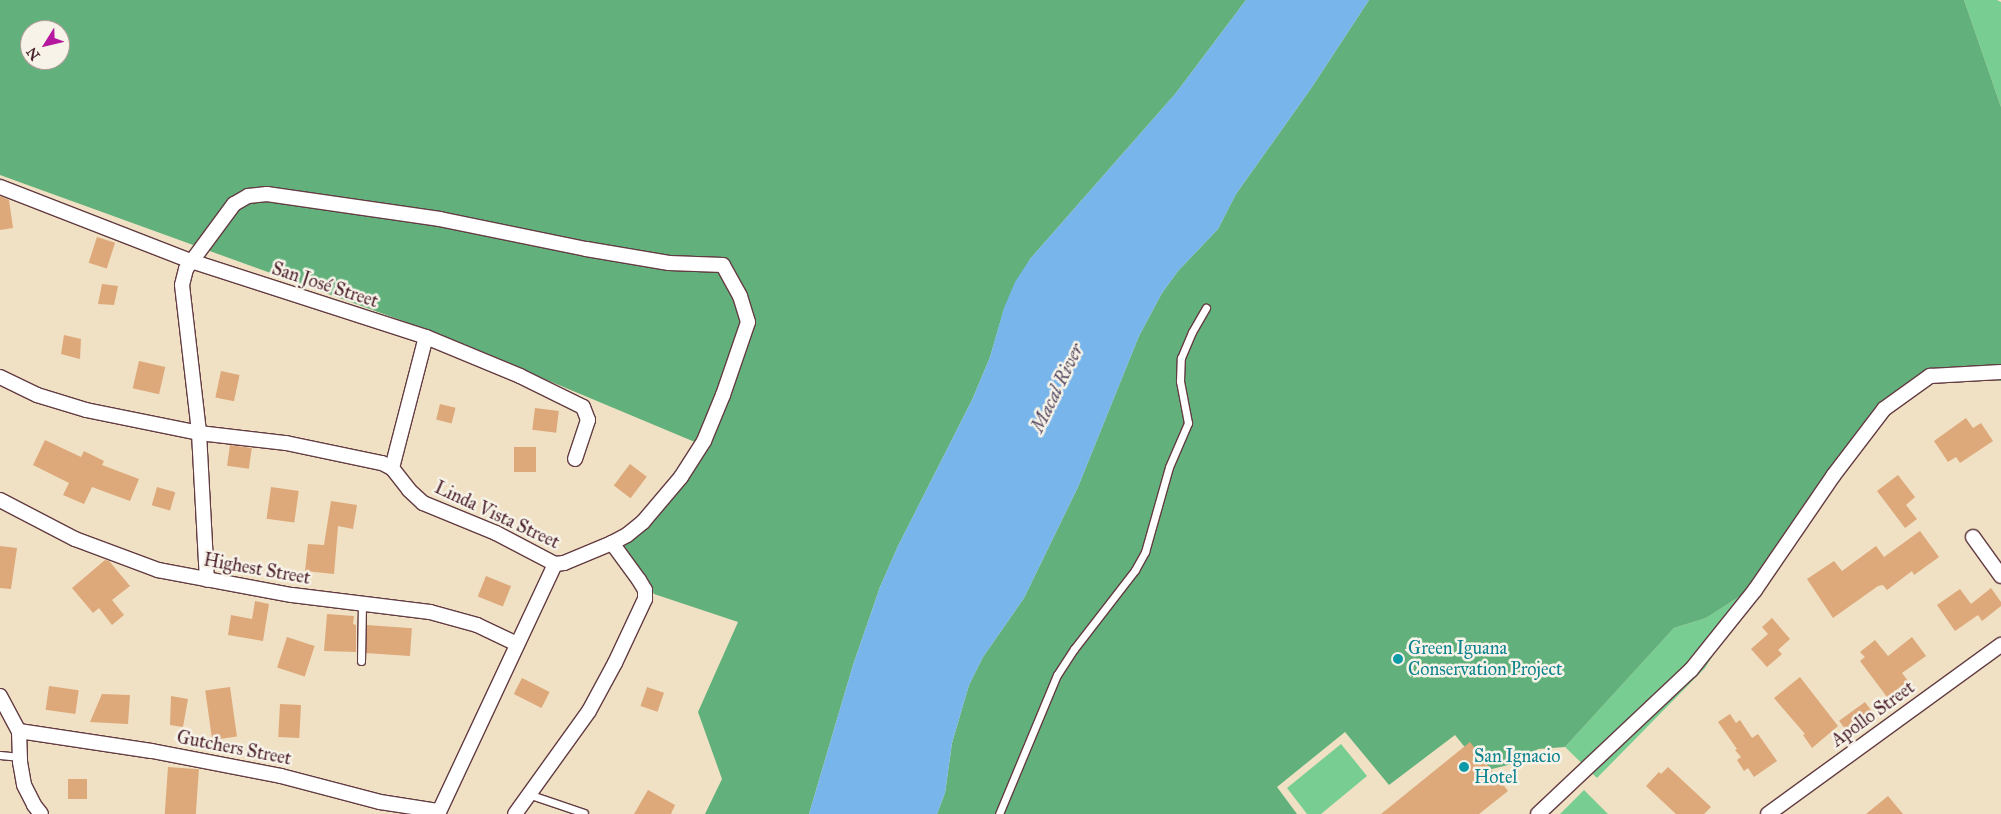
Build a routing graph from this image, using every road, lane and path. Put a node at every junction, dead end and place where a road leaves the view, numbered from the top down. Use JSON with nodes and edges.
{"nodes":[{"id":1,"x":0,"y":187,"type":"edge"},
{"id":2,"x":191,"y":261,"type":"junction"},
{"id":3,"x":1206,"y":308,"type":"dead end"},
{"id":4,"x":426,"y":337,"type":"junction"},
{"id":5,"x":2001,"y":372,"type":"edge"},
{"id":6,"x":0,"y":378,"type":"edge"},
{"id":7,"x":199,"y":433,"type":"junction"},
{"id":8,"x":575,"y":459,"type":"dead end"},
{"id":9,"x":392,"y":468,"type":"junction"},
{"id":10,"x":0,"y":500,"type":"edge"},
{"id":11,"x":1973,"y":537,"type":"dead end"},
{"id":12,"x":612,"y":543,"type":"junction"},
{"id":13,"x":555,"y":564,"type":"junction"},
{"id":14,"x":2001,"y":576,"type":"edge"},
{"id":15,"x":207,"y":580,"type":"junction"},
{"id":16,"x":362,"y":604,"type":"junction"},
{"id":17,"x":517,"y":644,"type":"junction"},
{"id":18,"x":2001,"y":645,"type":"edge"},
{"id":19,"x":361,"y":661,"type":"dead end"},
{"id":20,"x":0,"y":696,"type":"edge"},
{"id":21,"x":19,"y":731,"type":"junction"},
{"id":22,"x":0,"y":756,"type":"edge"},
{"id":23,"x":20,"y":757,"type":"junction"},
{"id":24,"x":528,"y":794,"type":"junction"},
{"id":25,"x":438,"y":813,"type":"edge"},
{"id":26,"x":584,"y":813,"type":"edge"},
{"id":27,"x":41,"y":814,"type":"edge"},
{"id":28,"x":516,"y":814,"type":"edge"},
{"id":29,"x":999,"y":814,"type":"edge"},
{"id":30,"x":1538,"y":814,"type":"edge"},
{"id":31,"x":1768,"y":814,"type":"edge"}],
"edges":[{"from":1,"to":2,"type":"street","name":"San José Street"},
{"from":2,"to":4,"type":"street","name":"San José Street"},
{"from":2,"to":7,"type":"street"},
{"from":2,"to":12,"type":"street","name":"Linda Vista Street"},
{"from":3,"to":29,"type":"lane"},
{"from":4,"to":8,"type":"street","name":"San José Street"},
{"from":4,"to":9,"type":"street"},
{"from":5,"to":30,"type":"street"},
{"from":6,"to":7,"type":"street"},
{"from":7,"to":9,"type":"street"},
{"from":7,"to":15,"type":"street"},
{"from":9,"to":13,"type":"street","name":"Linda Vista Street"},
{"from":10,"to":15,"type":"street","name":"Highest Street"},
{"from":11,"to":14,"type":"street"},
{"from":12,"to":13,"type":"street","name":"Linda Vista Street"},
{"from":12,"to":24,"type":"street"},
{"from":13,"to":17,"type":"street"},
{"from":15,"to":16,"type":"street","name":"Highest Street"},
{"from":16,"to":17,"type":"street","name":"Highest Street"},
{"from":16,"to":19,"type":"lane"},
{"from":17,"to":25,"type":"street"},
{"from":18,"to":31,"type":"street","name":"Apollo Street"},
{"from":20,"to":21,"type":"street"},
{"from":21,"to":23,"type":"street"},
{"from":21,"to":25,"type":"street","name":"Gutchers Street"},
{"from":22,"to":23,"type":"lane"},
{"from":23,"to":27,"type":"street"},
{"from":24,"to":26,"type":"lane"},
{"from":24,"to":28,"type":"street"}]}
